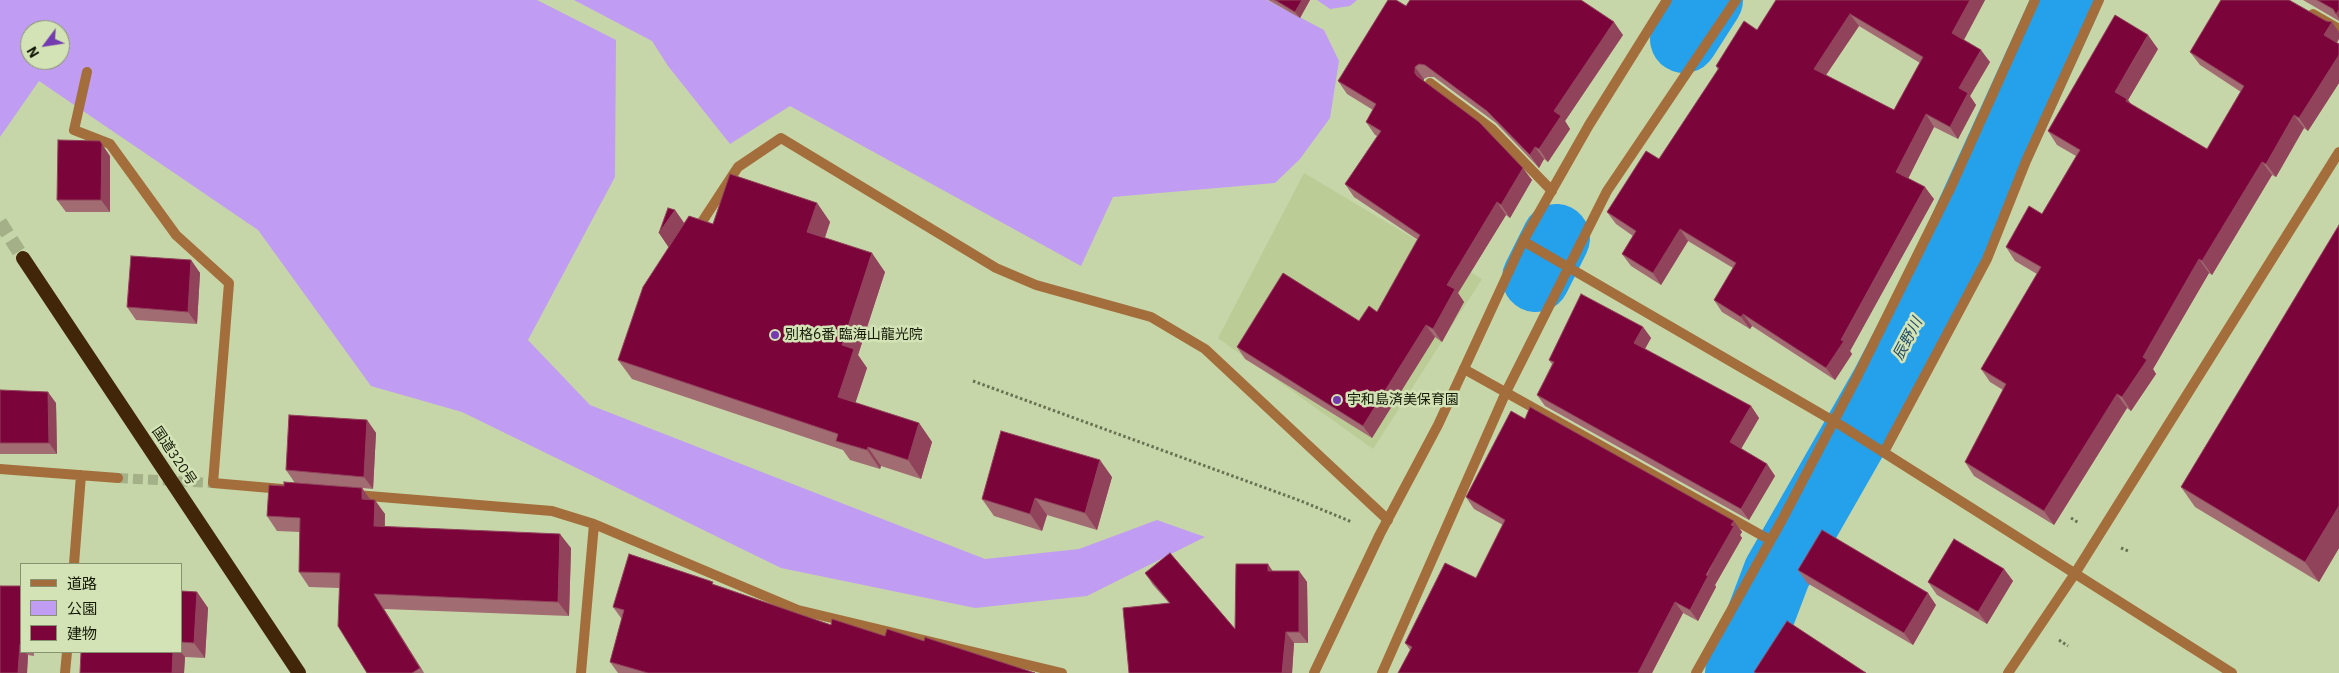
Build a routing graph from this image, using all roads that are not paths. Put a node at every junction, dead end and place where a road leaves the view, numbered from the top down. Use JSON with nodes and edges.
{"nodes":[{"id":1,"x":1667,"y":0,"type":"edge"},
{"id":2,"x":1736,"y":0,"type":"edge"},
{"id":3,"x":2035,"y":0,"type":"edge"},
{"id":4,"x":2099,"y":0,"type":"edge"},
{"id":5,"x":2305,"y":10,"type":"edge"},
{"id":6,"x":2339,"y":29,"type":"edge"},
{"id":7,"x":87,"y":72,"type":"dead end"},
{"id":8,"x":1430,"y":83,"type":"edge"},
{"id":9,"x":2339,"y":152,"type":"edge"},
{"id":10,"x":1552,"y":191,"type":"junction"},
{"id":11,"x":690,"y":240,"type":"edge"},
{"id":12,"x":1523,"y":241,"type":"junction"},
{"id":13,"x":23,"y":258,"type":"tunnel mouth"},
{"id":14,"x":1563,"y":265,"type":"junction"},
{"id":15,"x":1464,"y":369,"type":"junction"},
{"id":16,"x":1506,"y":392,"type":"junction"},
{"id":17,"x":1832,"y":421,"type":"junction"},
{"id":18,"x":1879,"y":450,"type":"junction"},
{"id":19,"x":0,"y":468,"type":"edge"},
{"id":20,"x":81,"y":475,"type":"junction"},
{"id":21,"x":118,"y":478,"type":"tunnel mouth"},
{"id":22,"x":291,"y":490,"type":"edge"},
{"id":23,"x":349,"y":494,"type":"edge"},
{"id":24,"x":1388,"y":520,"type":"junction"},
{"id":25,"x":594,"y":524,"type":"junction"},
{"id":26,"x":1770,"y":540,"type":"junction"},
{"id":27,"x":74,"y":563,"type":"edge"},
{"id":28,"x":2074,"y":575,"type":"junction"},
{"id":29,"x":67,"y":653,"type":"edge"},
{"id":30,"x":65,"y":673,"type":"edge"},
{"id":31,"x":299,"y":673,"type":"edge"},
{"id":32,"x":582,"y":673,"type":"edge"},
{"id":33,"x":1062,"y":673,"type":"edge"},
{"id":34,"x":1314,"y":673,"type":"edge"},
{"id":35,"x":1382,"y":673,"type":"edge"},
{"id":36,"x":1696,"y":673,"type":"edge"},
{"id":37,"x":2008,"y":673,"type":"edge"},
{"id":38,"x":2232,"y":673,"type":"edge"}],
"edges":[{"from":1,"to":10,"type":"street"},
{"from":2,"to":14,"type":"street"},
{"from":3,"to":17,"type":"street"},
{"from":4,"to":18,"type":"street"},
{"from":5,"to":6,"type":"street"},
{"from":7,"to":22,"type":"street"},
{"from":8,"to":10,"type":"street"},
{"from":9,"to":28,"type":"street"},
{"from":10,"to":12,"type":"street"},
{"from":11,"to":24,"type":"street"},
{"from":12,"to":14,"type":"street"},
{"from":12,"to":15,"type":"street"},
{"from":13,"to":31,"type":"highway","name":"国道320号"},
{"from":14,"to":16,"type":"street"},
{"from":14,"to":17,"type":"street"},
{"from":15,"to":16,"type":"street"},
{"from":15,"to":24,"type":"street"},
{"from":16,"to":26,"type":"street"},
{"from":16,"to":35,"type":"street"},
{"from":17,"to":18,"type":"street"},
{"from":17,"to":26,"type":"street"},
{"from":18,"to":28,"type":"street"},
{"from":19,"to":20,"type":"street"},
{"from":20,"to":21,"type":"street"},
{"from":20,"to":27,"type":"street"},
{"from":23,"to":25,"type":"street"},
{"from":24,"to":34,"type":"street"},
{"from":25,"to":32,"type":"street"},
{"from":25,"to":33,"type":"street"},
{"from":26,"to":36,"type":"street"},
{"from":28,"to":37,"type":"street"},
{"from":28,"to":38,"type":"street"},
{"from":29,"to":30,"type":"street"}]}
